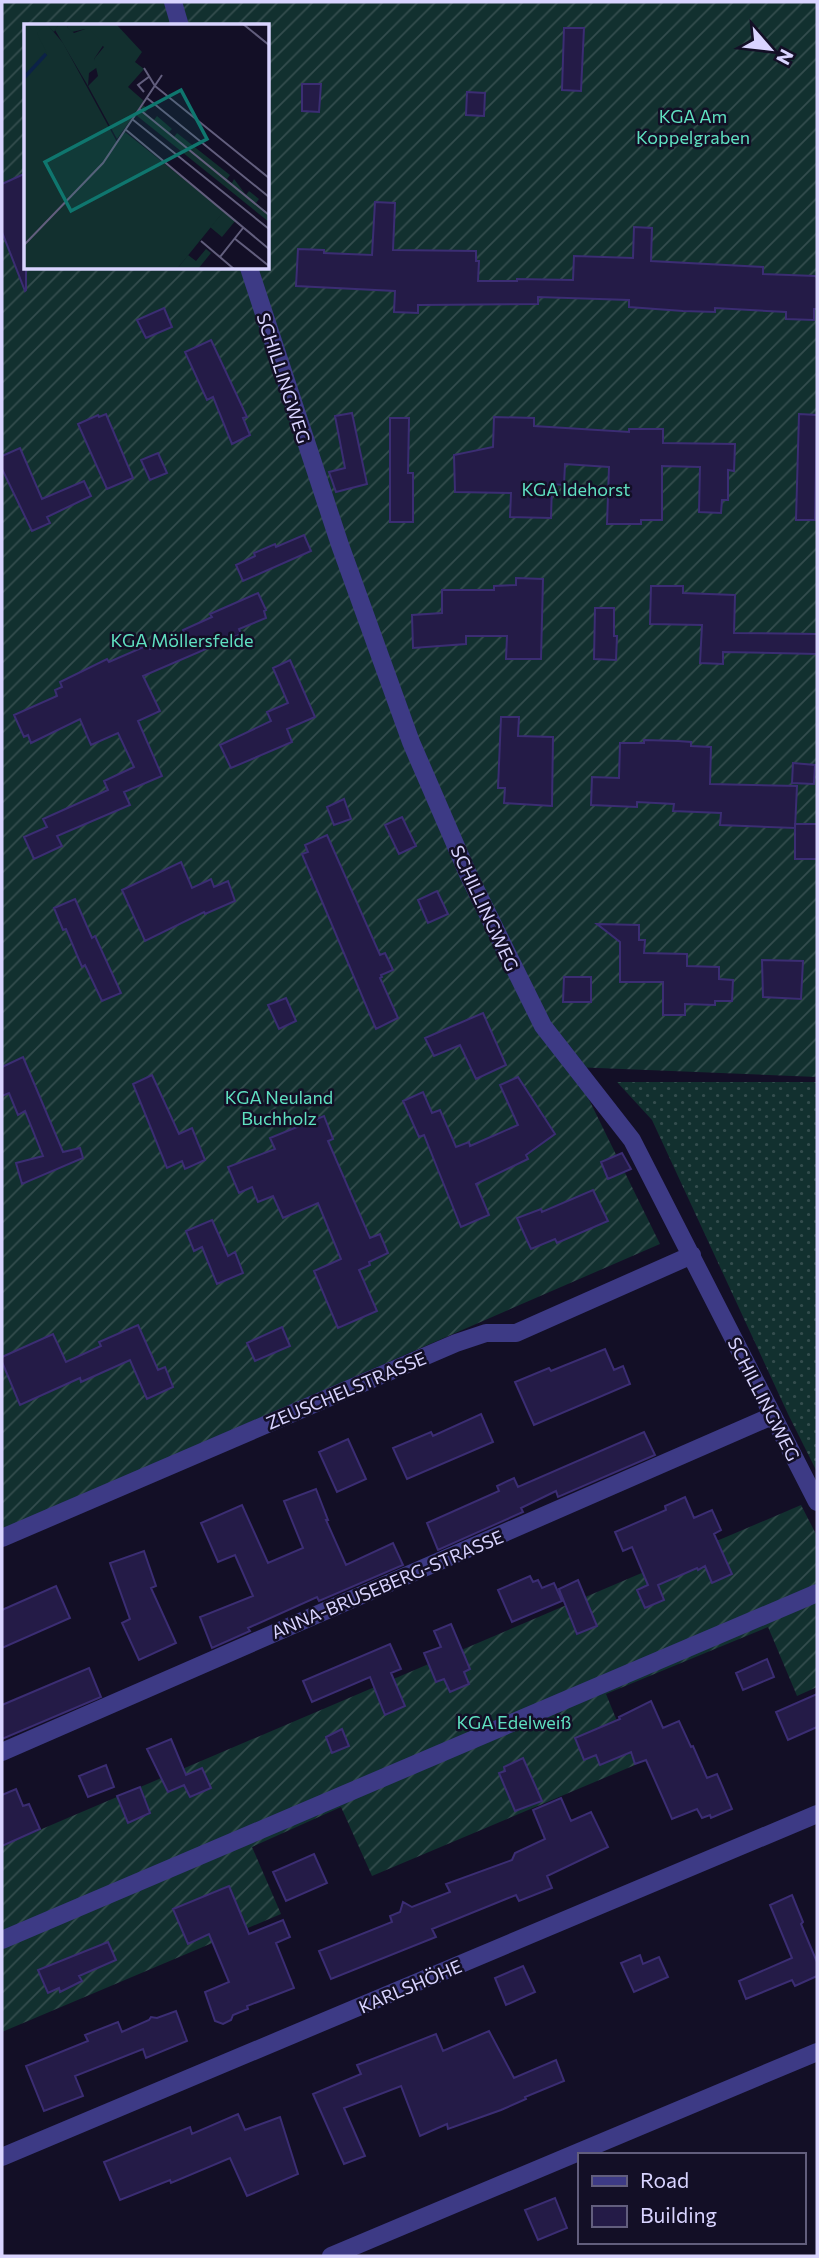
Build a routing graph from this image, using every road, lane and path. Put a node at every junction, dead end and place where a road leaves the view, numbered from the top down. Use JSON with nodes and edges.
{"nodes":[{"id":1,"x":173,"y":2,"type":"edge"},
{"id":2,"x":179,"y":24,"type":"edge"},
{"id":3,"x":250,"y":270,"type":"edge"},
{"id":4,"x":692,"y":1255,"type":"junction"},
{"id":5,"x":772,"y":1416,"type":"junction"},
{"id":6,"x":817,"y":1502,"type":"edge"},
{"id":7,"x":2,"y":1538,"type":"edge"},
{"id":8,"x":817,"y":1593,"type":"edge"},
{"id":9,"x":2,"y":1752,"type":"edge"},
{"id":10,"x":817,"y":1814,"type":"edge"},
{"id":11,"x":2,"y":1940,"type":"edge"},
{"id":12,"x":817,"y":2052,"type":"edge"},
{"id":13,"x":2,"y":2157,"type":"edge"},
{"id":14,"x":331,"y":2256,"type":"edge"}],
"edges":[{"from":1,"to":2,"type":"street"},
{"from":3,"to":4,"type":"street","name":"SCHILLINGWEG"},
{"from":4,"to":5,"type":"street","name":"SCHILLINGWEG"},
{"from":4,"to":7,"type":"street","name":"ZEUSCHELSTRASSE"},
{"from":5,"to":6,"type":"street","name":"SCHILLINGWEG"},
{"from":5,"to":9,"type":"street","name":"ANNA-BRUSEBERG-STRASSE"},
{"from":8,"to":11,"type":"street"},
{"from":10,"to":13,"type":"street","name":"KARLSHÖHE"},
{"from":12,"to":14,"type":"street"}]}
